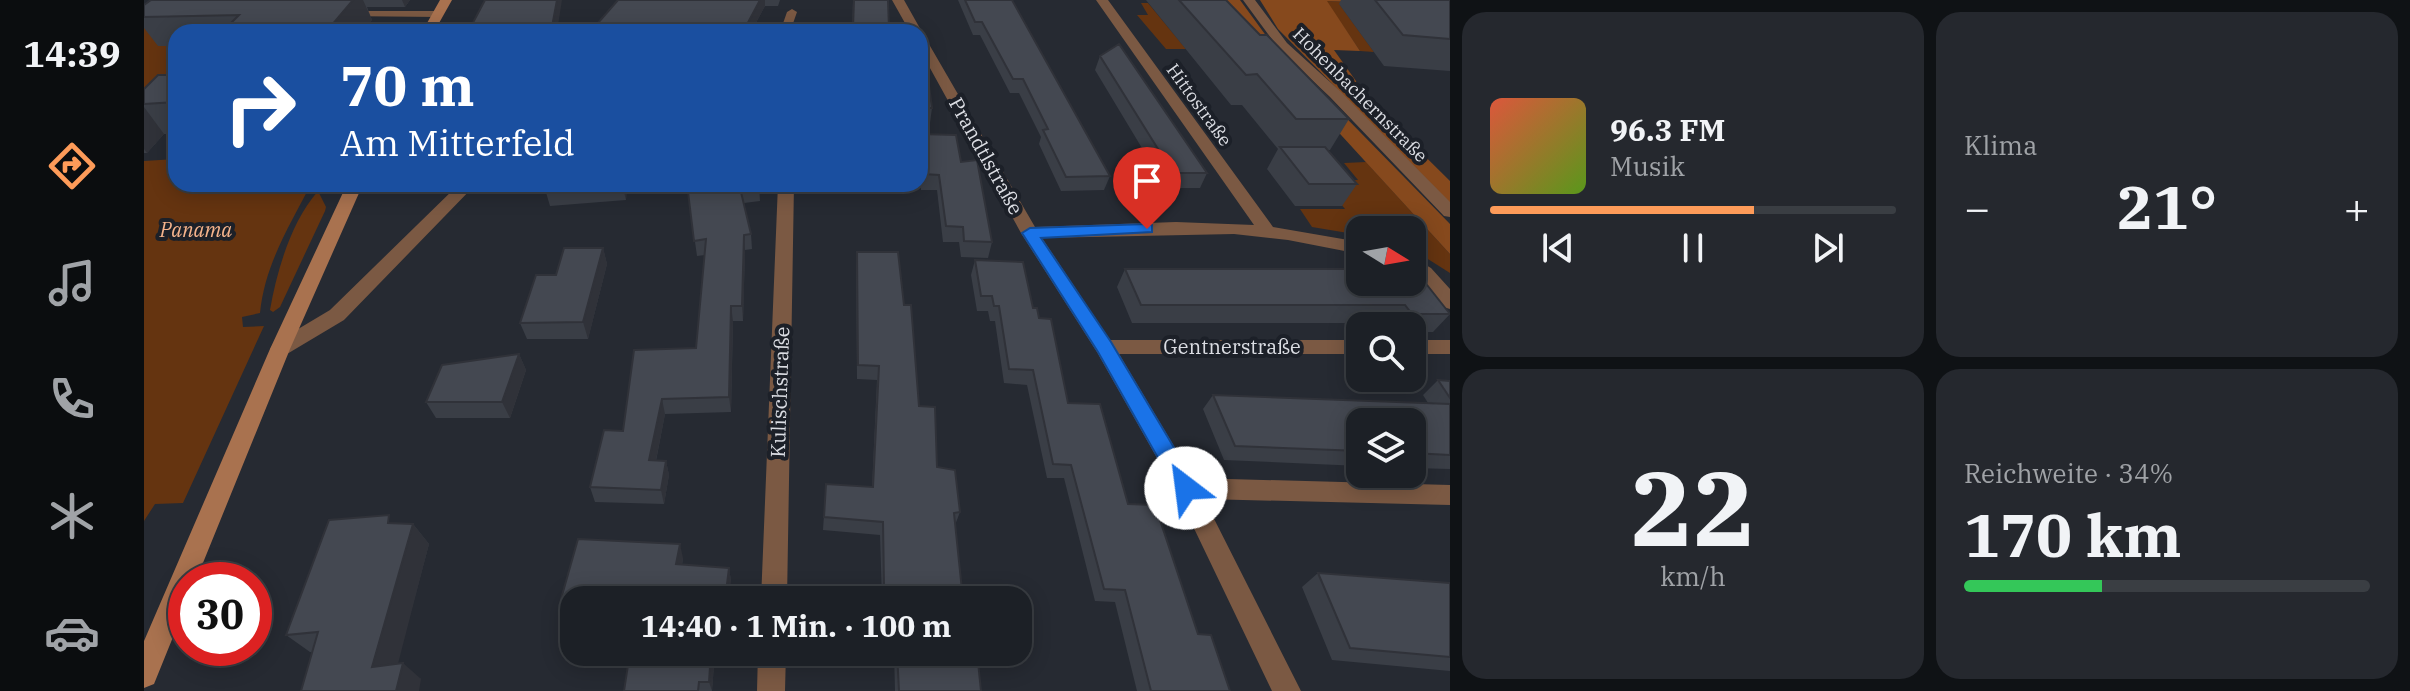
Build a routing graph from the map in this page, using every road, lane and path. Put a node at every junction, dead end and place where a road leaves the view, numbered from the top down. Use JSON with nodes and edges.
{"nodes":[{"id":1,"x":446,"y":0,"type":"edge"},
{"id":2,"x":898,"y":0,"type":"edge"},
{"id":3,"x":1102,"y":0,"type":"edge"},
{"id":4,"x":1249,"y":0,"type":"edge"},
{"id":5,"x":792,"y":12,"type":"dead end"},
{"id":6,"x":438,"y":14,"type":"junction"},
{"id":7,"x":327,"y":15,"type":"edge"},
{"id":8,"x":432,"y":24,"type":"edge"},
{"id":9,"x":788,"y":24,"type":"edge"},
{"id":10,"x":912,"y":24,"type":"edge"},
{"id":11,"x":928,"y":53,"type":"edge"},
{"id":12,"x":351,"y":192,"type":"edge"},
{"id":13,"x":461,"y":192,"type":"edge"},
{"id":14,"x":786,"y":192,"type":"edge"},
{"id":15,"x":1450,"y":212,"type":"edge"},
{"id":16,"x":1267,"y":231,"type":"junction"},
{"id":17,"x":1030,"y":233,"type":"junction"},
{"id":18,"x":1346,"y":245,"type":"edge"},
{"id":19,"x":1426,"y":273,"type":"edge"},
{"id":20,"x":1450,"y":302,"type":"edge"},
{"id":21,"x":1104,"y":347,"type":"junction"},
{"id":22,"x":1346,"y":347,"type":"edge"},
{"id":23,"x":1426,"y":347,"type":"edge"},
{"id":24,"x":1450,"y":347,"type":"edge"},
{"id":25,"x":280,"y":349,"type":"junction"},
{"id":26,"x":1186,"y":488,"type":"junction"},
{"id":27,"x":1450,"y":495,"type":"edge"},
{"id":28,"x":774,"y":586,"type":"edge"},
{"id":29,"x":772,"y":666,"type":"edge"},
{"id":30,"x":144,"y":674,"type":"edge"},
{"id":31,"x":771,"y":691,"type":"edge"},
{"id":32,"x":1287,"y":691,"type":"edge"}],
"edges":[{"from":1,"to":6,"type":"main road"},
{"from":2,"to":10,"type":"street"},
{"from":3,"to":16,"type":"street","name":"Hittostraße"},
{"from":4,"to":15,"type":"street","name":"Hohenbachernstraße"},
{"from":5,"to":9,"type":"lane"},
{"from":6,"to":7,"type":"lane"},
{"from":6,"to":8,"type":"main road"},
{"from":11,"to":17,"type":"street","name":"Prandtlstraße"},
{"from":12,"to":25,"type":"main road"},
{"from":13,"to":25,"type":"street"},
{"from":14,"to":28,"type":"street","name":"Kulischstraße"},
{"from":16,"to":17,"type":"street"},
{"from":16,"to":18,"type":"street"},
{"from":17,"to":21,"type":"street","name":"Prandtlstraße"},
{"from":19,"to":20,"type":"street"},
{"from":21,"to":22,"type":"street","name":"Gentnerstraße"},
{"from":21,"to":26,"type":"street","name":"Prandtlstraße"},
{"from":23,"to":24,"type":"street"},
{"from":25,"to":30,"type":"main road"},
{"from":26,"to":27,"type":"street"},
{"from":26,"to":32,"type":"street","name":"Prandtlstraße"},
{"from":29,"to":31,"type":"street"}]}
